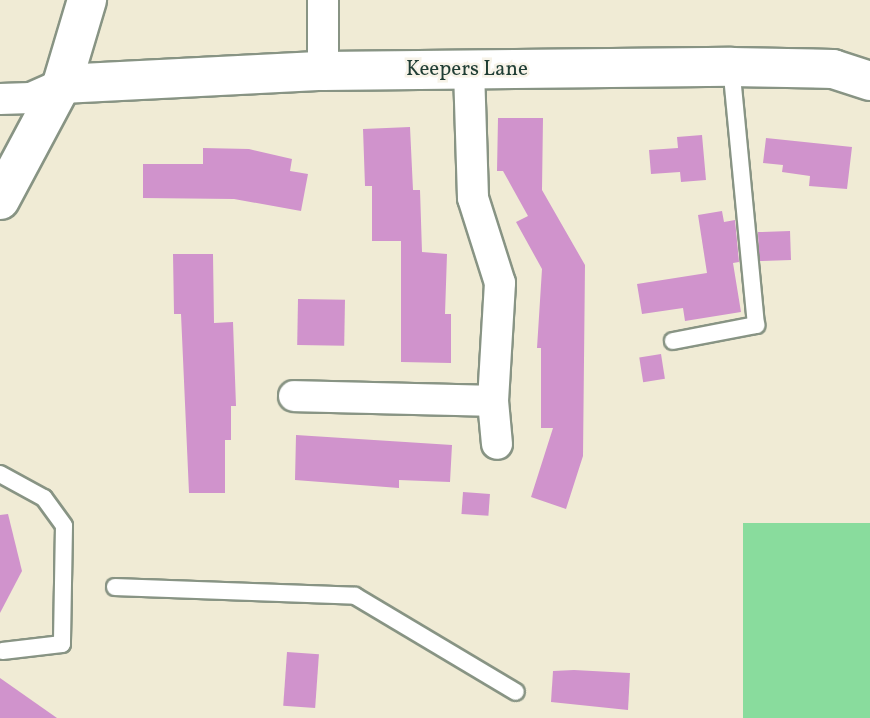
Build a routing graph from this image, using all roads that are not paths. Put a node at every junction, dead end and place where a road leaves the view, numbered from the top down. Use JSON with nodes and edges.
{"nodes":[{"id":1,"x":87,"y":0,"type":"edge"},
{"id":2,"x":323,"y":0,"type":"edge"},
{"id":3,"x":731,"y":67,"type":"junction"},
{"id":4,"x":469,"y":70,"type":"junction"},
{"id":5,"x":323,"y":71,"type":"junction"},
{"id":6,"x":870,"y":81,"type":"edge"},
{"id":7,"x":62,"y":84,"type":"junction"},
{"id":8,"x":0,"y":99,"type":"edge"},
{"id":9,"x":0,"y":200,"type":"edge"},
{"id":10,"x":673,"y":341,"type":"dead end"},
{"id":11,"x":295,"y":396,"type":"dead end"},
{"id":12,"x":493,"y":401,"type":"junction"},
{"id":13,"x":497,"y":444,"type":"dead end"},
{"id":14,"x":0,"y":474,"type":"edge"},
{"id":15,"x":115,"y":587,"type":"dead end"},
{"id":16,"x":2,"y":651,"type":"dead end"},
{"id":17,"x":516,"y":692,"type":"dead end"}],
"edges":[{"from":1,"to":7,"type":"main road"},
{"from":2,"to":5,"type":"street"},
{"from":3,"to":4,"type":"main road","name":"Keepers Lane"},
{"from":3,"to":6,"type":"main road","name":"Keepers Lane"},
{"from":3,"to":10,"type":"lane"},
{"from":4,"to":5,"type":"main road","name":"Keepers Lane"},
{"from":4,"to":12,"type":"street"},
{"from":5,"to":7,"type":"main road","name":"Keepers Lane"},
{"from":7,"to":8,"type":"street"},
{"from":7,"to":9,"type":"main road"},
{"from":11,"to":12,"type":"street"},
{"from":12,"to":13,"type":"street"},
{"from":14,"to":16,"type":"lane"},
{"from":15,"to":17,"type":"lane"}]}
